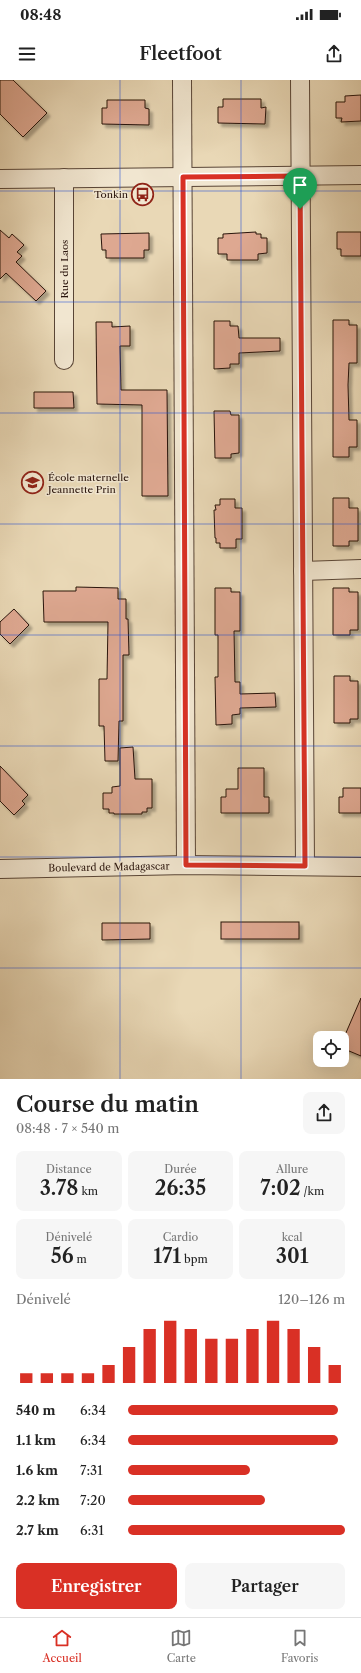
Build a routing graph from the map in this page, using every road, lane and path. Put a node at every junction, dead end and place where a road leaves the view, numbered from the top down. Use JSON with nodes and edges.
{"nodes":[{"id":1,"x":182,"y":80,"type":"edge"},
{"id":2,"x":300,"y":80,"type":"edge"},
{"id":3,"x":361,"y":175,"type":"edge"},
{"id":4,"x":300,"y":176,"type":"junction"},
{"id":5,"x":183,"y":177,"type":"junction"},
{"id":6,"x":0,"y":178,"type":"edge"},
{"id":7,"x":64,"y":178,"type":"junction"},
{"id":8,"x":64,"y":360,"type":"dead end"},
{"id":9,"x":361,"y":569,"type":"edge"},
{"id":10,"x":303,"y":571,"type":"junction"},
{"id":11,"x":186,"y":865,"type":"junction"},
{"id":12,"x":305,"y":866,"type":"junction"},
{"id":13,"x":361,"y":866,"type":"edge"},
{"id":14,"x":0,"y":868,"type":"edge"}],
"edges":[{"from":1,"to":5,"type":"street"},
{"from":2,"to":4,"type":"street"},
{"from":3,"to":4,"type":"street"},
{"from":4,"to":5,"type":"street"},
{"from":4,"to":10,"type":"street"},
{"from":5,"to":7,"type":"street"},
{"from":5,"to":11,"type":"street"},
{"from":6,"to":7,"type":"street"},
{"from":7,"to":8,"type":"street","name":"Rue du Laos"},
{"from":9,"to":10,"type":"street"},
{"from":10,"to":12,"type":"street"},
{"from":11,"to":12,"type":"street","name":"Boulevard de Madagascar"},
{"from":11,"to":14,"type":"street","name":"Boulevard de Madagascar"},
{"from":12,"to":13,"type":"street","name":"Boulevard de Madagascar"}]}
